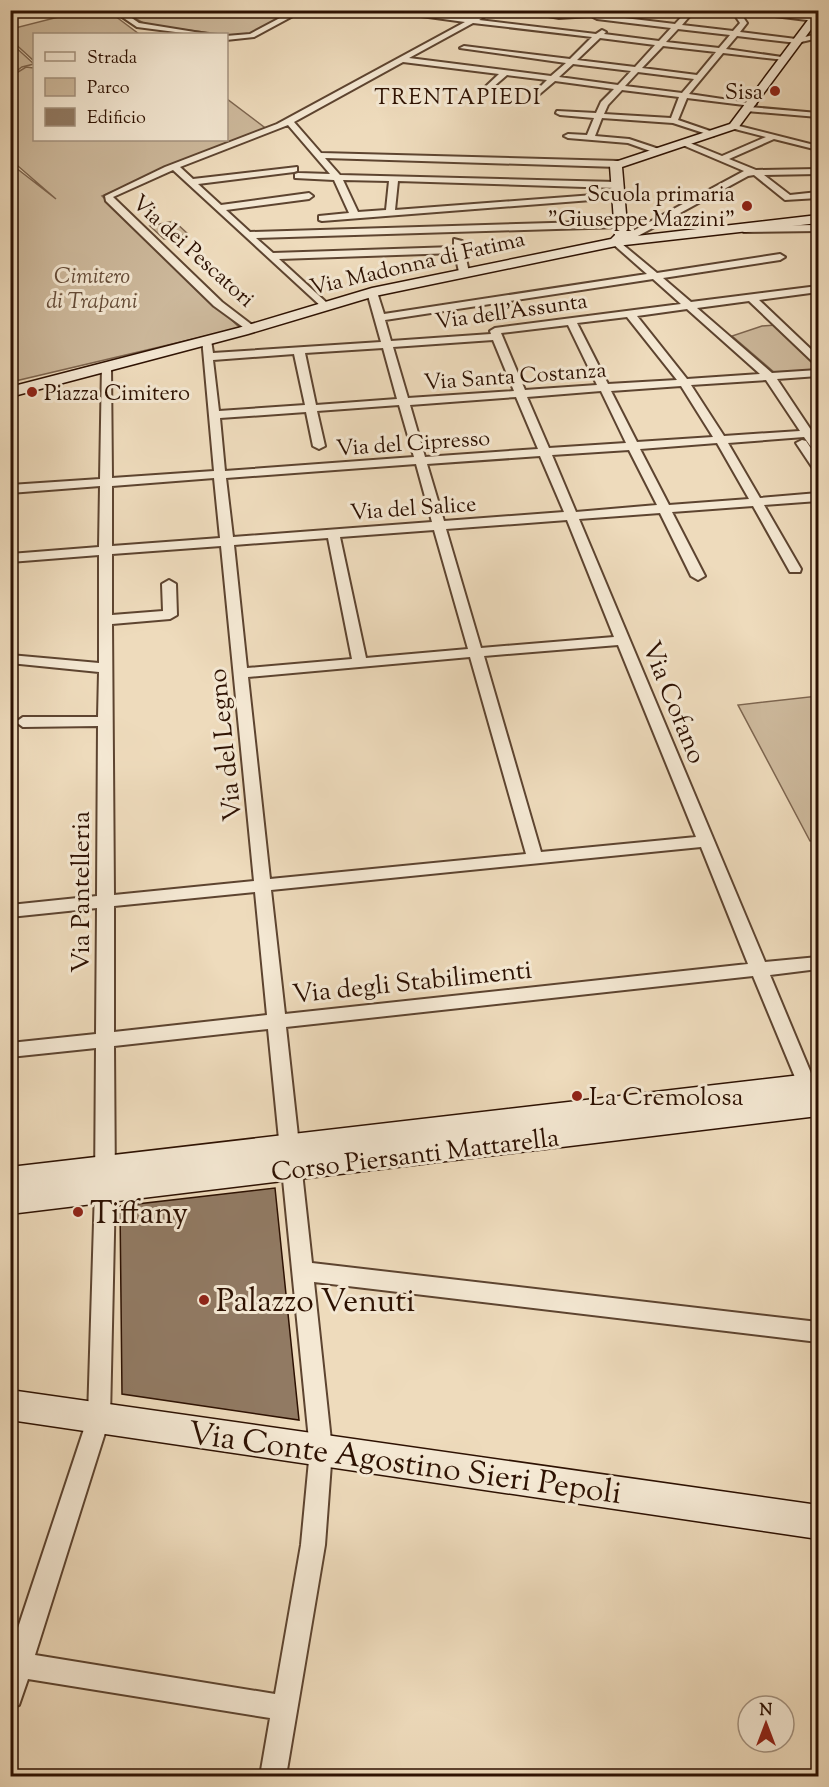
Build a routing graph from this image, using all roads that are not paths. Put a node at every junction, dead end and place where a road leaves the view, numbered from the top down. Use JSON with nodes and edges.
{"nodes":[{"id":1,"x":115,"y":10,"type":"edge"},
{"id":2,"x":301,"y":10,"type":"edge"},
{"id":3,"x":380,"y":10,"type":"edge"},
{"id":4,"x":492,"y":10,"type":"edge"},
{"id":5,"x":519,"y":10,"type":"edge"},
{"id":6,"x":624,"y":10,"type":"edge"},
{"id":7,"x":692,"y":10,"type":"edge"},
{"id":8,"x":740,"y":10,"type":"edge"},
{"id":9,"x":754,"y":10,"type":"edge"},
{"id":10,"x":816,"y":17,"type":"edge"},
{"id":11,"x":615,"y":20,"type":"junction"},
{"id":12,"x":472,"y":21,"type":"junction"},
{"id":13,"x":676,"y":27,"type":"junction"},
{"id":14,"x":552,"y":31,"type":"junction"},
{"id":15,"x":196,"y":33,"type":"edge"},
{"id":16,"x":735,"y":33,"type":"junction"},
{"id":17,"x":598,"y":36,"type":"junction"},
{"id":18,"x":819,"y":36,"type":"edge"},
{"id":19,"x":546,"y":37,"type":"dead end"},
{"id":20,"x":228,"y":38,"type":"edge"},
{"id":21,"x":798,"y":40,"type":"junction"},
{"id":22,"x":660,"y":43,"type":"junction"},
{"id":23,"x":464,"y":48,"type":"dead end"},
{"id":24,"x":532,"y":49,"type":"dead end"},
{"id":25,"x":721,"y":50,"type":"junction"},
{"id":26,"x":526,"y":55,"type":"junction"},
{"id":27,"x":785,"y":58,"type":"junction"},
{"id":28,"x":404,"y":60,"type":"junction"},
{"id":29,"x":572,"y":61,"type":"junction"},
{"id":30,"x":636,"y":69,"type":"junction"},
{"id":31,"x":505,"y":73,"type":"junction"},
{"id":32,"x":699,"y":77,"type":"junction"},
{"id":33,"x":554,"y":79,"type":"junction"},
{"id":34,"x":620,"y":87,"type":"junction"},
{"id":35,"x":485,"y":92,"type":"dead end"},
{"id":36,"x":684,"y":95,"type":"junction"},
{"id":37,"x":536,"y":96,"type":"dead end"},
{"id":38,"x":750,"y":106,"type":"junction"},
{"id":39,"x":560,"y":112,"type":"dead end"},
{"id":40,"x":819,"y":115,"type":"edge"},
{"id":41,"x":599,"y":116,"type":"junction"},
{"id":42,"x":674,"y":121,"type":"junction"},
{"id":43,"x":289,"y":122,"type":"junction"},
{"id":44,"x":734,"y":126,"type":"junction"},
{"id":45,"x":710,"y":134,"type":"junction"},
{"id":46,"x":567,"y":136,"type":"dead end"},
{"id":47,"x":772,"y":137,"type":"junction"},
{"id":48,"x":590,"y":138,"type":"junction"},
{"id":49,"x":682,"y":143,"type":"junction"},
{"id":50,"x":819,"y":148,"type":"edge"},
{"id":51,"x":656,"y":151,"type":"junction"},
{"id":52,"x":318,"y":155,"type":"junction"},
{"id":53,"x":723,"y":159,"type":"junction"},
{"id":54,"x":478,"y":160,"type":"junction"},
{"id":55,"x":548,"y":162,"type":"junction"},
{"id":56,"x":618,"y":164,"type":"junction"},
{"id":57,"x":175,"y":167,"type":"junction"},
{"id":58,"x":294,"y":169,"type":"junction"},
{"id":59,"x":819,"y":171,"type":"edge"},
{"id":60,"x":756,"y":173,"type":"junction"},
{"id":61,"x":244,"y":176,"type":"junction"},
{"id":62,"x":338,"y":178,"type":"junction"},
{"id":63,"x":394,"y":179,"type":"junction"},
{"id":64,"x":476,"y":181,"type":"junction"},
{"id":65,"x":191,"y":182,"type":"junction"},
{"id":66,"x":546,"y":183,"type":"junction"},
{"id":67,"x":251,"y":184,"type":"dead end"},
{"id":68,"x":617,"y":190,"type":"junction"},
{"id":69,"x":258,"y":193,"type":"dead end"},
{"id":70,"x":819,"y":195,"type":"edge"},
{"id":71,"x":265,"y":202,"type":"junction"},
{"id":72,"x":316,"y":207,"type":"junction"},
{"id":73,"x":219,"y":208,"type":"junction"},
{"id":74,"x":450,"y":208,"type":"junction"},
{"id":75,"x":390,"y":213,"type":"junction"},
{"id":76,"x":355,"y":216,"type":"junction"},
{"id":77,"x":819,"y":219,"type":"edge"},
{"id":78,"x":819,"y":228,"type":"edge"},
{"id":79,"x":454,"y":229,"type":"junction"},
{"id":80,"x":744,"y":229,"type":"junction"},
{"id":81,"x":330,"y":232,"type":"junction"},
{"id":82,"x":620,"y":234,"type":"junction"},
{"id":83,"x":248,"y":235,"type":"junction"},
{"id":84,"x":459,"y":250,"type":"junction"},
{"id":85,"x":271,"y":256,"type":"junction"},
{"id":86,"x":780,"y":257,"type":"dead end"},
{"id":87,"x":464,"y":272,"type":"junction"},
{"id":88,"x":654,"y":276,"type":"junction"},
{"id":89,"x":372,"y":292,"type":"junction"},
{"id":90,"x":816,"y":292,"type":"edge"},
{"id":91,"x":752,"y":298,"type":"junction"},
{"id":92,"x":323,"y":305,"type":"junction"},
{"id":93,"x":688,"y":306,"type":"junction"},
{"id":94,"x":630,"y":314,"type":"junction"},
{"id":95,"x":380,"y":318,"type":"junction"},
{"id":96,"x":571,"y":321,"type":"junction"},
{"id":97,"x":251,"y":328,"type":"junction"},
{"id":98,"x":497,"y":337,"type":"junction"},
{"id":99,"x":206,"y":340,"type":"junction"},
{"id":100,"x":387,"y":345,"type":"junction"},
{"id":101,"x":299,"y":351,"type":"junction"},
{"id":102,"x":208,"y":357,"type":"junction"},
{"id":103,"x":819,"y":361,"type":"edge"},
{"id":104,"x":106,"y":367,"type":"junction"},
{"id":105,"x":819,"y":373,"type":"edge"},
{"id":106,"x":769,"y":376,"type":"junction"},
{"id":107,"x":60,"y":380,"type":"junction"},
{"id":108,"x":685,"y":382,"type":"junction"},
{"id":109,"x":604,"y":388,"type":"junction"},
{"id":110,"x":10,"y":392,"type":"edge"},
{"id":111,"x":521,"y":394,"type":"junction"},
{"id":112,"x":10,"y":399,"type":"edge"},
{"id":113,"x":404,"y":402,"type":"junction"},
{"id":114,"x":311,"y":408,"type":"junction"},
{"id":115,"x":214,"y":415,"type":"junction"},
{"id":116,"x":808,"y":434,"type":"edge"},
{"id":117,"x":719,"y":440,"type":"junction"},
{"id":118,"x":319,"y":446,"type":"dead end"},
{"id":119,"x":633,"y":446,"type":"junction"},
{"id":120,"x":819,"y":449,"type":"edge"},
{"id":121,"x":545,"y":452,"type":"junction"},
{"id":122,"x":421,"y":461,"type":"junction"},
{"id":123,"x":819,"y":467,"type":"edge"},
{"id":124,"x":220,"y":475,"type":"junction"},
{"id":125,"x":106,"y":483,"type":"junction"},
{"id":126,"x":10,"y":489,"type":"edge"},
{"id":127,"x":819,"y":497,"type":"edge"},
{"id":128,"x":755,"y":502,"type":"junction"},
{"id":129,"x":664,"y":508,"type":"junction"},
{"id":130,"x":571,"y":516,"type":"junction"},
{"id":131,"x":439,"y":526,"type":"junction"},
{"id":132,"x":333,"y":534,"type":"junction"},
{"id":133,"x":227,"y":542,"type":"junction"},
{"id":134,"x":106,"y":551,"type":"junction"},
{"id":135,"x":10,"y":558,"type":"edge"},
{"id":136,"x":795,"y":569,"type":"dead end"},
{"id":137,"x":698,"y":576,"type":"dead end"},
{"id":138,"x":169,"y":584,"type":"dead end"},
{"id":139,"x":106,"y":620,"type":"junction"},
{"id":140,"x":623,"y":640,"type":"junction"},
{"id":141,"x":476,"y":653,"type":"junction"},
{"id":142,"x":10,"y":659,"type":"edge"},
{"id":143,"x":360,"y":663,"type":"junction"},
{"id":144,"x":106,"y":669,"type":"junction"},
{"id":145,"x":240,"y":673,"type":"junction"},
{"id":146,"x":106,"y":721,"type":"junction"},
{"id":147,"x":23,"y":722,"type":"dead end"},
{"id":148,"x":706,"y":841,"type":"junction"},
{"id":149,"x":535,"y":858,"type":"junction"},
{"id":150,"x":262,"y":885,"type":"junction"},
{"id":151,"x":106,"y":900,"type":"junction"},
{"id":152,"x":10,"y":911,"type":"edge"},
{"id":153,"x":819,"y":963,"type":"edge"},
{"id":154,"x":759,"y":969,"type":"junction"},
{"id":155,"x":276,"y":1022,"type":"junction"},
{"id":156,"x":105,"y":1040,"type":"junction"},
{"id":157,"x":10,"y":1050,"type":"edge"},
{"id":158,"x":816,"y":1098,"type":"edge"},
{"id":159,"x":290,"y":1157,"type":"junction"},
{"id":160,"x":10,"y":1179,"type":"edge"},
{"id":161,"x":105,"y":1179,"type":"junction"},
{"id":162,"x":10,"y":1202,"type":"edge"},
{"id":163,"x":302,"y":1271,"type":"junction"},
{"id":164,"x":819,"y":1332,"type":"edge"},
{"id":165,"x":10,"y":1405,"type":"edge"},
{"id":166,"x":99,"y":1418,"type":"junction"},
{"id":167,"x":321,"y":1450,"type":"junction"},
{"id":168,"x":812,"y":1526,"type":"edge"},
{"id":169,"x":15,"y":1664,"type":"edge"},
{"id":170,"x":10,"y":1696,"type":"edge"},
{"id":171,"x":285,"y":1708,"type":"junction"},
{"id":172,"x":273,"y":1776,"type":"edge"}],
"edges":[{"from":1,"to":15,"type":"street"},
{"from":2,"to":20,"type":"street"},
{"from":3,"to":12,"type":"street"},
{"from":4,"to":12,"type":"street","name":"Via dei Pescatori"},
{"from":5,"to":11,"type":"street"},
{"from":6,"to":11,"type":"street"},
{"from":7,"to":13,"type":"street"},
{"from":8,"to":10,"type":"street"},
{"from":8,"to":16,"type":"street"},
{"from":9,"to":10,"type":"street"},
{"from":10,"to":21,"type":"street"},
{"from":11,"to":13,"type":"street"},
{"from":11,"to":17,"type":"street"},
{"from":12,"to":14,"type":"street"},
{"from":12,"to":28,"type":"street","name":"Via dei Pescatori"},
{"from":13,"to":16,"type":"street"},
{"from":13,"to":22,"type":"street"},
{"from":14,"to":17,"type":"street"},
{"from":14,"to":19,"type":"street"},
{"from":16,"to":21,"type":"street"},
{"from":16,"to":25,"type":"street"},
{"from":17,"to":22,"type":"street"},
{"from":17,"to":29,"type":"street"},
{"from":18,"to":21,"type":"street"},
{"from":21,"to":27,"type":"street"},
{"from":22,"to":25,"type":"street"},
{"from":22,"to":30,"type":"street"},
{"from":23,"to":26,"type":"street"},
{"from":24,"to":26,"type":"street"},
{"from":25,"to":27,"type":"street"},
{"from":25,"to":32,"type":"street"},
{"from":26,"to":29,"type":"street"},
{"from":27,"to":38,"type":"street"},
{"from":28,"to":31,"type":"street"},
{"from":28,"to":43,"type":"street","name":"Via dei Pescatori"},
{"from":29,"to":30,"type":"street"},
{"from":29,"to":33,"type":"street"},
{"from":30,"to":32,"type":"street"},
{"from":30,"to":34,"type":"street"},
{"from":31,"to":33,"type":"street"},
{"from":31,"to":35,"type":"street"},
{"from":32,"to":36,"type":"street"},
{"from":33,"to":34,"type":"street"},
{"from":33,"to":37,"type":"street"},
{"from":34,"to":36,"type":"street"},
{"from":34,"to":41,"type":"street"},
{"from":36,"to":38,"type":"street"},
{"from":36,"to":42,"type":"street"},
{"from":38,"to":40,"type":"street"},
{"from":38,"to":44,"type":"street"},
{"from":39,"to":41,"type":"street"},
{"from":41,"to":42,"type":"street"},
{"from":41,"to":48,"type":"street"},
{"from":42,"to":45,"type":"street"},
{"from":43,"to":52,"type":"street"},
{"from":43,"to":57,"type":"street","name":"Via dei Pescatori"},
{"from":44,"to":45,"type":"street"},
{"from":44,"to":47,"type":"street"},
{"from":45,"to":49,"type":"street"},
{"from":46,"to":48,"type":"street"},
{"from":47,"to":50,"type":"street"},
{"from":47,"to":53,"type":"street"},
{"from":48,"to":51,"type":"street"},
{"from":49,"to":51,"type":"street"},
{"from":49,"to":53,"type":"street"},
{"from":51,"to":56,"type":"street"},
{"from":52,"to":54,"type":"street"},
{"from":52,"to":62,"type":"street"},
{"from":53,"to":60,"type":"street"},
{"from":54,"to":55,"type":"street"},
{"from":54,"to":64,"type":"street"},
{"from":55,"to":56,"type":"street"},
{"from":55,"to":66,"type":"street"},
{"from":56,"to":68,"type":"street"},
{"from":57,"to":65,"type":"street"},
{"from":57,"to":97,"type":"street","name":"Via dei Pescatori"},
{"from":58,"to":61,"type":"street"},
{"from":58,"to":62,"type":"street"},
{"from":58,"to":72,"type":"street"},
{"from":59,"to":60,"type":"street"},
{"from":60,"to":70,"type":"street"},
{"from":60,"to":82,"type":"street"},
{"from":61,"to":65,"type":"street"},
{"from":61,"to":67,"type":"street"},
{"from":62,"to":63,"type":"street"},
{"from":62,"to":76,"type":"street"},
{"from":63,"to":64,"type":"street"},
{"from":63,"to":75,"type":"street"},
{"from":64,"to":66,"type":"street"},
{"from":65,"to":73,"type":"street"},
{"from":66,"to":68,"type":"street"},
{"from":68,"to":74,"type":"street"},
{"from":68,"to":82,"type":"street"},
{"from":69,"to":71,"type":"street"},
{"from":71,"to":72,"type":"street"},
{"from":71,"to":73,"type":"street"},
{"from":72,"to":76,"type":"street"},
{"from":72,"to":81,"type":"street"},
{"from":73,"to":83,"type":"street"},
{"from":74,"to":75,"type":"street"},
{"from":74,"to":79,"type":"street"},
{"from":75,"to":76,"type":"street"},
{"from":77,"to":80,"type":"street","name":"Via Madonna di Fatima"},
{"from":78,"to":80,"type":"street"},
{"from":79,"to":81,"type":"street"},
{"from":79,"to":82,"type":"street"},
{"from":79,"to":84,"type":"street"},
{"from":80,"to":82,"type":"street","name":"Via Madonna di Fatima"},
{"from":81,"to":83,"type":"street"},
{"from":82,"to":87,"type":"street","name":"Via Madonna di Fatima"},
{"from":82,"to":88,"type":"street"},
{"from":83,"to":85,"type":"street"},
{"from":84,"to":85,"type":"street"},
{"from":84,"to":87,"type":"street"},
{"from":85,"to":92,"type":"street"},
{"from":86,"to":88,"type":"street"},
{"from":87,"to":89,"type":"street","name":"Via Madonna di Fatima"},
{"from":88,"to":93,"type":"street"},
{"from":88,"to":95,"type":"street"},
{"from":89,"to":92,"type":"street","name":"Via Madonna di Fatima"},
{"from":89,"to":95,"type":"street"},
{"from":90,"to":91,"type":"street","name":"Via dell'Assunta"},
{"from":91,"to":93,"type":"street","name":"Via dell'Assunta"},
{"from":91,"to":103,"type":"street"},
{"from":92,"to":97,"type":"street","name":"Via Madonna di Fatima"},
{"from":93,"to":94,"type":"street","name":"Via dell'Assunta"},
{"from":93,"to":106,"type":"street"},
{"from":94,"to":96,"type":"street","name":"Via dell'Assunta"},
{"from":94,"to":108,"type":"street"},
{"from":95,"to":100,"type":"street"},
{"from":96,"to":98,"type":"street","name":"Via dell'Assunta"},
{"from":96,"to":109,"type":"street"},
{"from":97,"to":99,"type":"street","name":"Via Madonna di Fatima"},
{"from":98,"to":100,"type":"street","name":"Via dell'Assunta"},
{"from":98,"to":111,"type":"street","name":"Via Cofano"},
{"from":99,"to":102,"type":"street","name":"Via del Legno"},
{"from":99,"to":104,"type":"street","name":"Via Madonna di Fatima"},
{"from":100,"to":101,"type":"street","name":"Via dell'Assunta"},
{"from":100,"to":113,"type":"street"},
{"from":101,"to":102,"type":"street","name":"Via dell'Assunta"},
{"from":101,"to":114,"type":"street"},
{"from":102,"to":115,"type":"street","name":"Via del Legno"},
{"from":104,"to":107,"type":"street","name":"Via Madonna di Fatima"},
{"from":104,"to":125,"type":"street","name":"Via Pantelleria"},
{"from":105,"to":106,"type":"street","name":"Via Santa Costanza"},
{"from":106,"to":108,"type":"street","name":"Via Santa Costanza"},
{"from":106,"to":116,"type":"street"},
{"from":107,"to":110,"type":"street"},
{"from":107,"to":112,"type":"street"},
{"from":108,"to":109,"type":"street","name":"Via Santa Costanza"},
{"from":108,"to":117,"type":"street"},
{"from":109,"to":111,"type":"street","name":"Via Santa Costanza"},
{"from":109,"to":119,"type":"street"},
{"from":111,"to":113,"type":"street","name":"Via Santa Costanza"},
{"from":111,"to":121,"type":"street","name":"Via Cofano"},
{"from":113,"to":114,"type":"street","name":"Via Santa Costanza"},
{"from":113,"to":122,"type":"street"},
{"from":114,"to":115,"type":"street","name":"Via Santa Costanza"},
{"from":114,"to":118,"type":"street"},
{"from":115,"to":124,"type":"street","name":"Via del Legno"},
{"from":116,"to":117,"type":"street","name":"Via del Cipresso"},
{"from":116,"to":120,"type":"street"},
{"from":116,"to":123,"type":"street"},
{"from":117,"to":119,"type":"street","name":"Via del Cipresso"},
{"from":117,"to":128,"type":"street"},
{"from":119,"to":121,"type":"street","name":"Via del Cipresso"},
{"from":119,"to":129,"type":"street"},
{"from":121,"to":122,"type":"street","name":"Via del Cipresso"},
{"from":121,"to":130,"type":"street","name":"Via Cofano"},
{"from":122,"to":124,"type":"street","name":"Via del Cipresso"},
{"from":122,"to":131,"type":"street"},
{"from":124,"to":125,"type":"street","name":"Via del Cipresso"},
{"from":124,"to":133,"type":"street","name":"Via del Legno"},
{"from":125,"to":126,"type":"street","name":"Via del Cipresso"},
{"from":125,"to":134,"type":"street","name":"Via Pantelleria"},
{"from":127,"to":128,"type":"street","name":"Via del Salice"},
{"from":128,"to":129,"type":"street","name":"Via del Salice"},
{"from":128,"to":136,"type":"street"},
{"from":129,"to":130,"type":"street","name":"Via del Salice"},
{"from":129,"to":137,"type":"street"},
{"from":130,"to":131,"type":"street","name":"Via del Salice"},
{"from":130,"to":140,"type":"street","name":"Via Cofano"},
{"from":131,"to":132,"type":"street","name":"Via del Salice"},
{"from":131,"to":141,"type":"street"},
{"from":132,"to":133,"type":"street","name":"Via del Salice"},
{"from":132,"to":143,"type":"street"},
{"from":133,"to":134,"type":"street","name":"Via del Salice"},
{"from":133,"to":145,"type":"street","name":"Via del Legno"},
{"from":134,"to":135,"type":"street","name":"Via del Salice"},
{"from":134,"to":139,"type":"street","name":"Via Pantelleria"},
{"from":138,"to":139,"type":"street"},
{"from":139,"to":144,"type":"street","name":"Via Pantelleria"},
{"from":140,"to":141,"type":"street"},
{"from":140,"to":148,"type":"street","name":"Via Cofano"},
{"from":141,"to":143,"type":"street"},
{"from":141,"to":149,"type":"street"},
{"from":142,"to":144,"type":"street"},
{"from":143,"to":145,"type":"street"},
{"from":144,"to":146,"type":"street","name":"Via Pantelleria"},
{"from":145,"to":150,"type":"street","name":"Via del Legno"},
{"from":146,"to":147,"type":"street"},
{"from":146,"to":151,"type":"street","name":"Via Pantelleria"},
{"from":148,"to":149,"type":"street"},
{"from":148,"to":154,"type":"street","name":"Via Cofano"},
{"from":149,"to":150,"type":"street"},
{"from":150,"to":151,"type":"street"},
{"from":150,"to":155,"type":"street","name":"Via del Legno"},
{"from":151,"to":152,"type":"street"},
{"from":151,"to":156,"type":"street","name":"Via Pantelleria"},
{"from":153,"to":154,"type":"street","name":"Via degli Stabilimenti"},
{"from":154,"to":155,"type":"street","name":"Via degli Stabilimenti"},
{"from":154,"to":158,"type":"street","name":"Via Cofano"},
{"from":155,"to":156,"type":"street","name":"Via degli Stabilimenti"},
{"from":155,"to":159,"type":"street","name":"Via del Legno"},
{"from":156,"to":157,"type":"street","name":"Via degli Stabilimenti"},
{"from":156,"to":161,"type":"street","name":"Via Pantelleria"},
{"from":158,"to":159,"type":"street","name":"Corso Piersanti Mattarella"},
{"from":159,"to":161,"type":"street","name":"Corso Piersanti Mattarella"},
{"from":159,"to":163,"type":"street","name":"Via del Legno"},
{"from":160,"to":161,"type":"street","name":"Corso Piersanti Mattarella"},
{"from":161,"to":162,"type":"street","name":"Corso Piersanti Mattarella"},
{"from":161,"to":166,"type":"street","name":"Via Pantelleria"},
{"from":163,"to":164,"type":"street"},
{"from":163,"to":167,"type":"street","name":"Via del Legno"},
{"from":165,"to":166,"type":"street","name":"Via Conte Agostino Sieri Pepoli"},
{"from":166,"to":167,"type":"street","name":"Via Conte Agostino Sieri Pepoli"},
{"from":166,"to":169,"type":"street","name":"Via Pantelleria"},
{"from":167,"to":168,"type":"street","name":"Via Conte Agostino Sieri Pepoli"},
{"from":167,"to":171,"type":"street","name":"Via del Legno"},
{"from":169,"to":170,"type":"street","name":"Via Pantelleria"},
{"from":169,"to":171,"type":"street"},
{"from":171,"to":172,"type":"street","name":"Via del Legno"}]}
